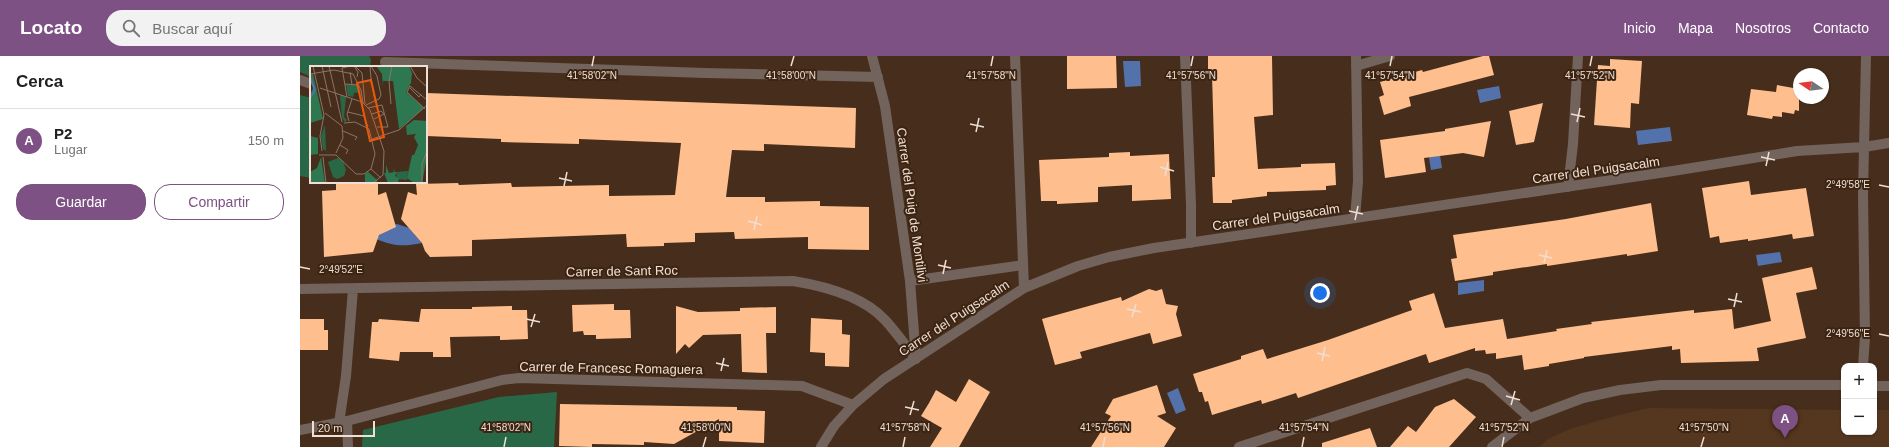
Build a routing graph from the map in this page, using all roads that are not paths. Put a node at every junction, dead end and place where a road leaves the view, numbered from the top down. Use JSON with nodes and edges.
{"nodes":[{"id":1,"x":872,"y":56,"type":"edge"},
{"id":2,"x":1015,"y":56,"type":"edge"},
{"id":3,"x":1185,"y":56,"type":"edge"},
{"id":4,"x":1390,"y":56,"type":"edge"},
{"id":5,"x":1578,"y":56,"type":"edge"},
{"id":6,"x":1866,"y":56,"type":"edge"},
{"id":7,"x":1356,"y":61,"type":"edge"},
{"id":8,"x":383,"y":62,"type":"edge"},
{"id":9,"x":878,"y":77,"type":"junction"},
{"id":10,"x":300,"y":80,"type":"edge"},
{"id":11,"x":310,"y":84,"type":"edge"},
{"id":12,"x":1889,"y":143,"type":"edge"},
{"id":13,"x":1864,"y":147,"type":"junction"},
{"id":14,"x":1568,"y":187,"type":"junction"},
{"id":15,"x":1355,"y":218,"type":"junction"},
{"id":16,"x":1191,"y":243,"type":"junction"},
{"id":17,"x":1023,"y":265,"type":"junction"},
{"id":18,"x":910,"y":281,"type":"junction"},
{"id":19,"x":1024,"y":288,"type":"junction"},
{"id":20,"x":300,"y":289,"type":"edge"},
{"id":21,"x":353,"y":289,"type":"junction"},
{"id":22,"x":916,"y":359,"type":"junction"},
{"id":23,"x":1863,"y":363,"type":"edge"},
{"id":24,"x":1841,"y":385,"type":"edge"},
{"id":25,"x":1877,"y":386,"type":"edge"},
{"id":26,"x":1889,"y":386,"type":"edge"},
{"id":27,"x":853,"y":405,"type":"junction"},
{"id":28,"x":1530,"y":418,"type":"junction"},
{"id":29,"x":344,"y":422,"type":"junction"},
{"id":30,"x":300,"y":430,"type":"edge"},
{"id":31,"x":348,"y":447,"type":"edge"},
{"id":32,"x":821,"y":447,"type":"edge"},
{"id":33,"x":1239,"y":447,"type":"edge"},
{"id":34,"x":1492,"y":447,"type":"edge"}],
"edges":[{"from":1,"to":9,"type":"street","name":"Carrer del Puig de Montilivi"},
{"from":2,"to":17,"type":"street"},
{"from":3,"to":16,"type":"street"},
{"from":4,"to":7,"type":"street"},
{"from":5,"to":14,"type":"street"},
{"from":6,"to":13,"type":"street"},
{"from":7,"to":15,"type":"street"},
{"from":8,"to":9,"type":"street"},
{"from":9,"to":18,"type":"street","name":"Carrer del Puig de Montilivi"},
{"from":10,"to":11,"type":"street"},
{"from":12,"to":13,"type":"street","name":"Carrer del Puigsacalm"},
{"from":13,"to":14,"type":"street","name":"Carrer del Puigsacalm"},
{"from":13,"to":23,"type":"street"},
{"from":14,"to":15,"type":"street","name":"Carrer del Puigsacalm"},
{"from":15,"to":16,"type":"street","name":"Carrer del Puigsacalm"},
{"from":16,"to":19,"type":"street","name":"Carrer del Puigsacalm"},
{"from":17,"to":18,"type":"street"},
{"from":17,"to":19,"type":"street"},
{"from":18,"to":22,"type":"street","name":"Carrer del Puig de Montilivi"},
{"from":19,"to":22,"type":"street","name":"Carrer del Puigsacalm"},
{"from":20,"to":21,"type":"street","name":"Carrer de Sant Roc"},
{"from":21,"to":22,"type":"street","name":"Carrer de Sant Roc"},
{"from":21,"to":29,"type":"street"},
{"from":22,"to":27,"type":"street","name":"Carrer del Puigsacalm"},
{"from":24,"to":28,"type":"street"},
{"from":25,"to":26,"type":"street"},
{"from":27,"to":29,"type":"street","name":"Carrer de Francesc Romaguera"},
{"from":27,"to":32,"type":"street","name":"Carrer del Puigsacalm"},
{"from":28,"to":33,"type":"street"},
{"from":28,"to":34,"type":"street"},
{"from":29,"to":30,"type":"street","name":"Carrer de Francesc Romaguera"},
{"from":29,"to":31,"type":"street"}]}
